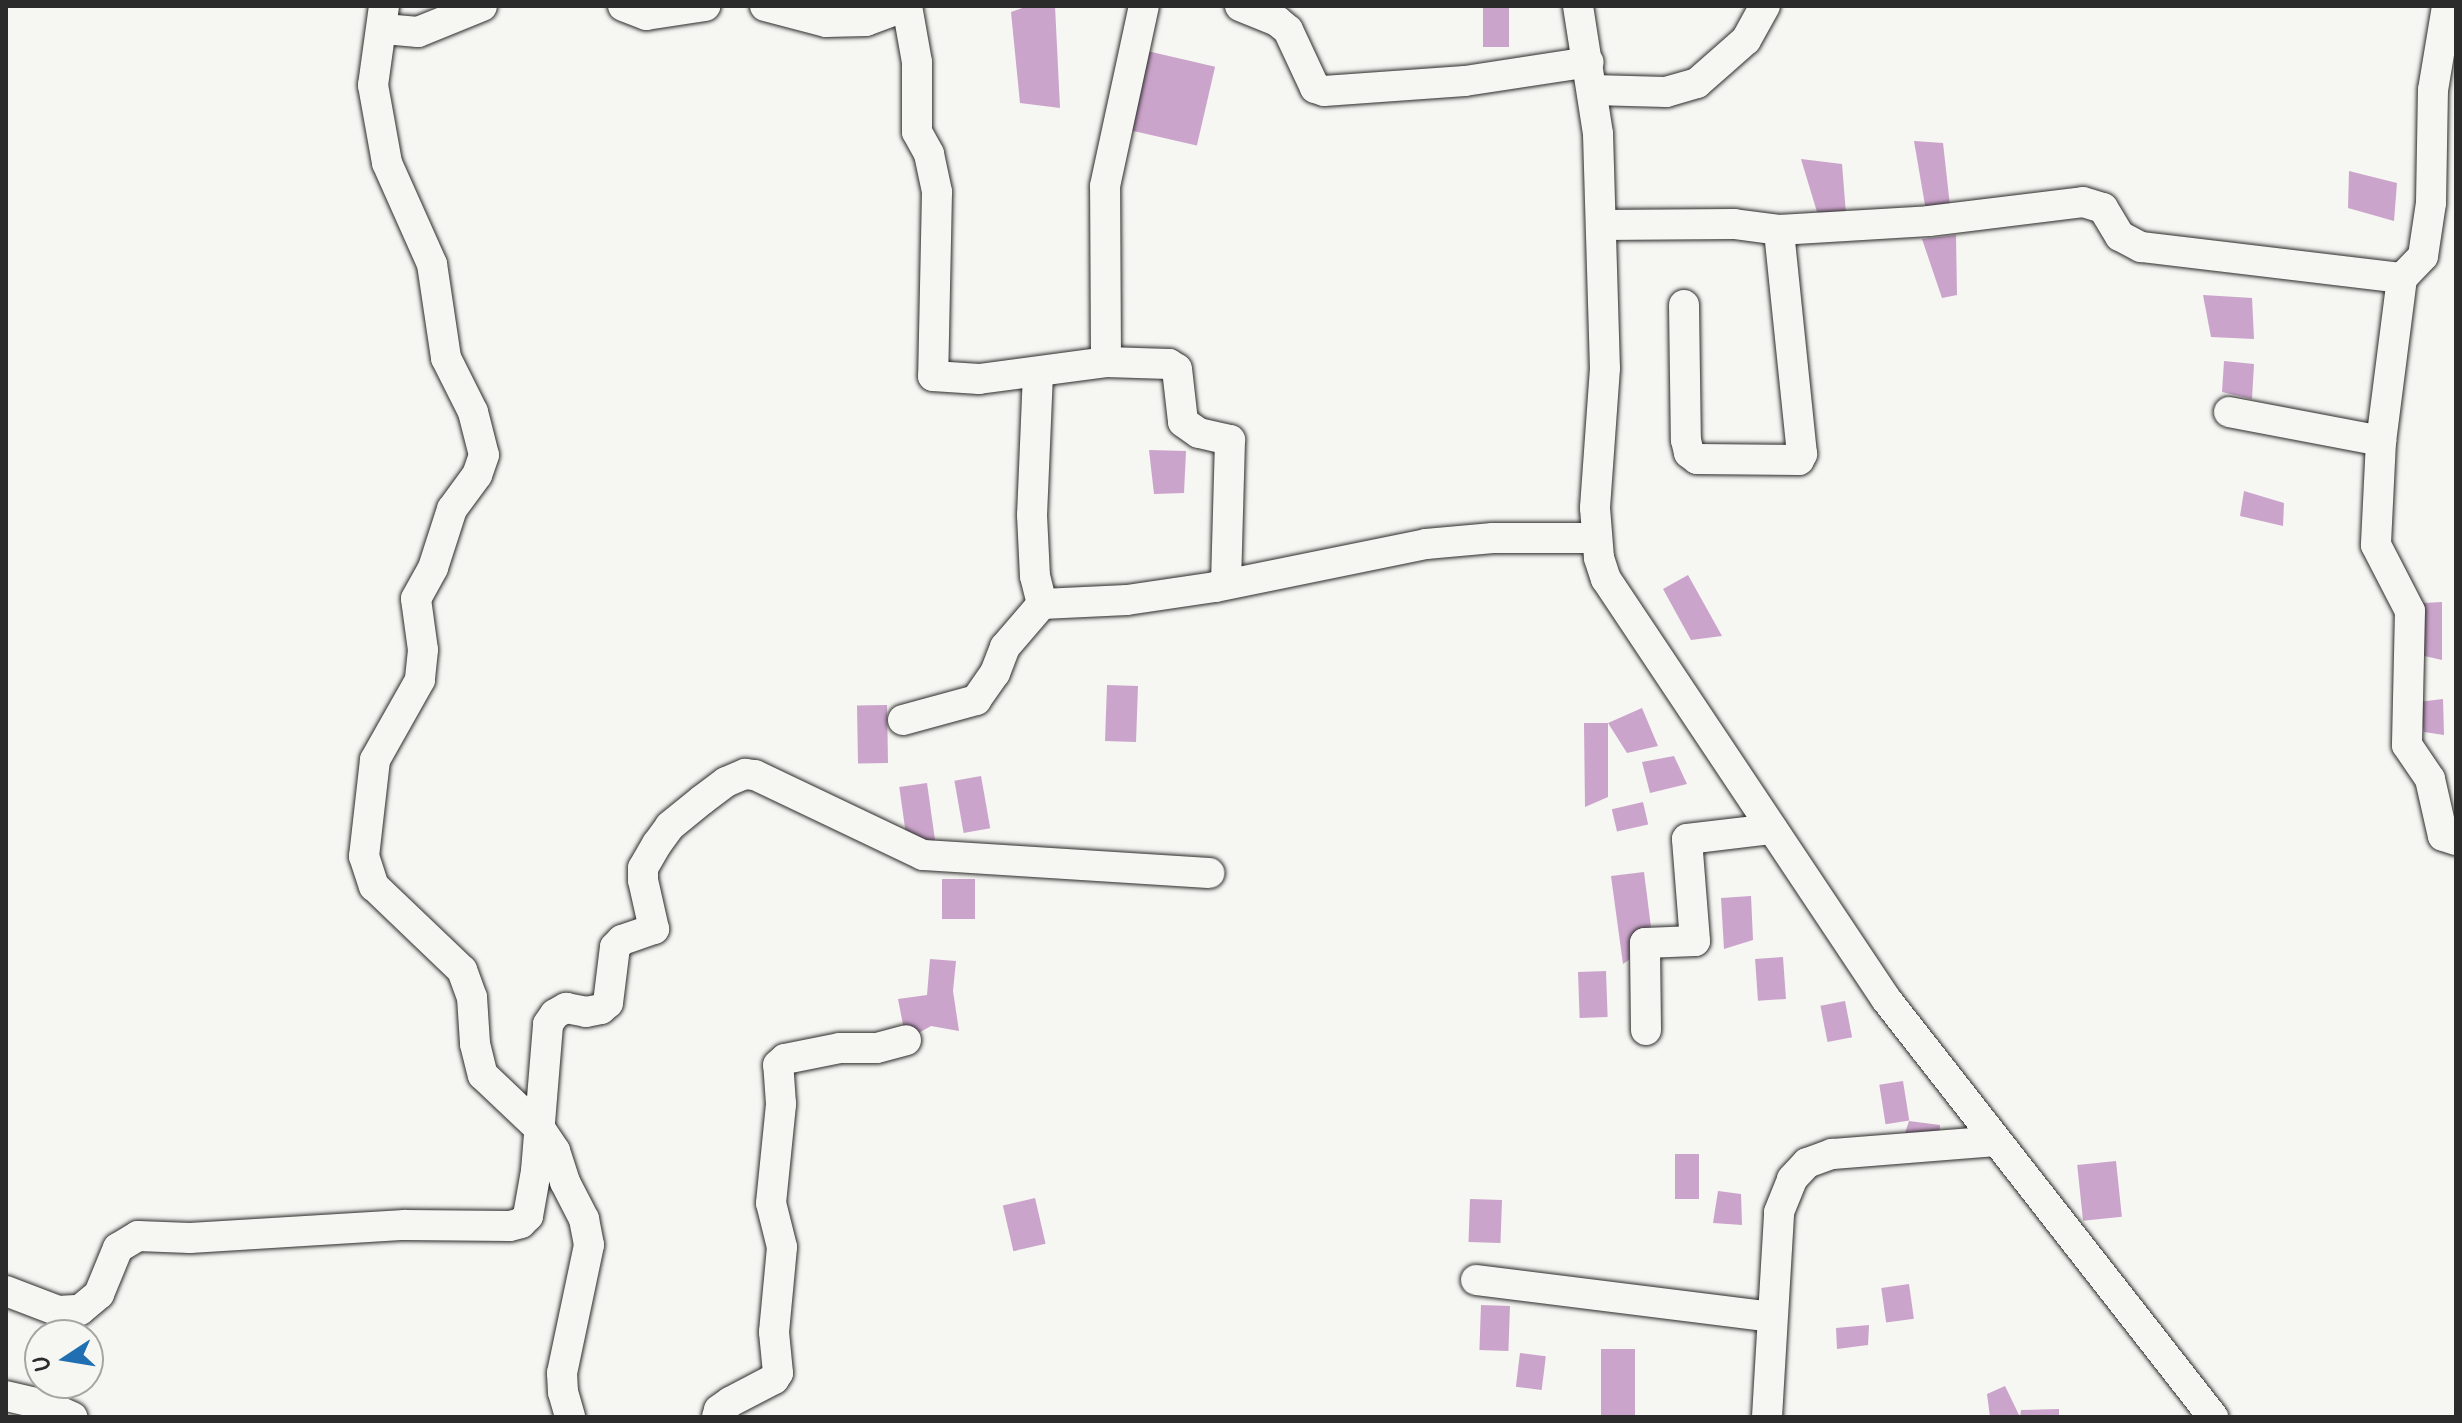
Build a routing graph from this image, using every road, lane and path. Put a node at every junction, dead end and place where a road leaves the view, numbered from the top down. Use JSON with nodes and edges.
{"nodes":[{"id":1,"x":482,"y":6,"type":"edge"},
{"id":2,"x":623,"y":6,"type":"edge"},
{"id":3,"x":705,"y":6,"type":"edge"},
{"id":4,"x":765,"y":6,"type":"edge"},
{"id":5,"x":906,"y":6,"type":"edge"},
{"id":6,"x":1144,"y":6,"type":"edge"},
{"id":7,"x":1240,"y":6,"type":"edge"},
{"id":8,"x":1578,"y":6,"type":"edge"},
{"id":9,"x":1765,"y":6,"type":"edge"},
{"id":10,"x":2447,"y":6,"type":"edge"},
{"id":11,"x":384,"y":17,"type":"edge"},
{"id":12,"x":1591,"y":76,"type":"junction"},
{"id":13,"x":1601,"y":225,"type":"junction"},
{"id":14,"x":1779,"y":230,"type":"junction"},
{"id":15,"x":2402,"y":278,"type":"junction"},
{"id":16,"x":1684,"y":305,"type":"dead end"},
{"id":17,"x":1106,"y":362,"type":"junction"},
{"id":18,"x":1038,"y":373,"type":"junction"},
{"id":19,"x":2229,"y":412,"type":"dead end"},
{"id":20,"x":2381,"y":441,"type":"junction"},
{"id":21,"x":1596,"y":538,"type":"junction"},
{"id":22,"x":1226,"y":584,"type":"junction"},
{"id":23,"x":1042,"y":604,"type":"junction"},
{"id":24,"x":903,"y":720,"type":"dead end"},
{"id":25,"x":1772,"y":829,"type":"junction"},
{"id":26,"x":2456,"y":840,"type":"edge"},
{"id":27,"x":1209,"y":873,"type":"dead end"},
{"id":28,"x":1646,"y":1030,"type":"dead end"},
{"id":29,"x":906,"y":1040,"type":"dead end"},
{"id":30,"x":541,"y":1130,"type":"junction"},
{"id":31,"x":1996,"y":1141,"type":"junction"},
{"id":32,"x":1476,"y":1280,"type":"dead end"},
{"id":33,"x":6,"y":1291,"type":"edge"},
{"id":34,"x":1771,"y":1317,"type":"junction"},
{"id":35,"x":6,"y":1396,"type":"edge"},
{"id":36,"x":72,"y":1417,"type":"edge"},
{"id":37,"x":570,"y":1417,"type":"edge"},
{"id":38,"x":717,"y":1417,"type":"edge"},
{"id":39,"x":1767,"y":1417,"type":"edge"},
{"id":40,"x":2213,"y":1417,"type":"edge"}],
"edges":[{"from":1,"to":11,"type":"street"},
{"from":2,"to":3,"type":"street"},
{"from":4,"to":5,"type":"street"},
{"from":5,"to":18,"type":"street"},
{"from":6,"to":17,"type":"street"},
{"from":7,"to":12,"type":"street"},
{"from":8,"to":12,"type":"street"},
{"from":9,"to":12,"type":"street"},
{"from":10,"to":15,"type":"street"},
{"from":11,"to":30,"type":"street"},
{"from":12,"to":13,"type":"street"},
{"from":13,"to":14,"type":"street"},
{"from":13,"to":21,"type":"street"},
{"from":14,"to":15,"type":"street"},
{"from":14,"to":16,"type":"street"},
{"from":15,"to":20,"type":"street"},
{"from":17,"to":18,"type":"street"},
{"from":17,"to":22,"type":"street"},
{"from":18,"to":23,"type":"street"},
{"from":19,"to":20,"type":"street"},
{"from":20,"to":26,"type":"street"},
{"from":21,"to":22,"type":"street"},
{"from":21,"to":25,"type":"street"},
{"from":22,"to":23,"type":"street"},
{"from":23,"to":24,"type":"street"},
{"from":25,"to":28,"type":"street"},
{"from":25,"to":31,"type":"street"},
{"from":27,"to":30,"type":"street"},
{"from":29,"to":38,"type":"street"},
{"from":30,"to":33,"type":"street"},
{"from":30,"to":37,"type":"street"},
{"from":31,"to":34,"type":"street"},
{"from":31,"to":40,"type":"street"},
{"from":32,"to":34,"type":"street"},
{"from":34,"to":39,"type":"street"},
{"from":35,"to":36,"type":"street"}]}
